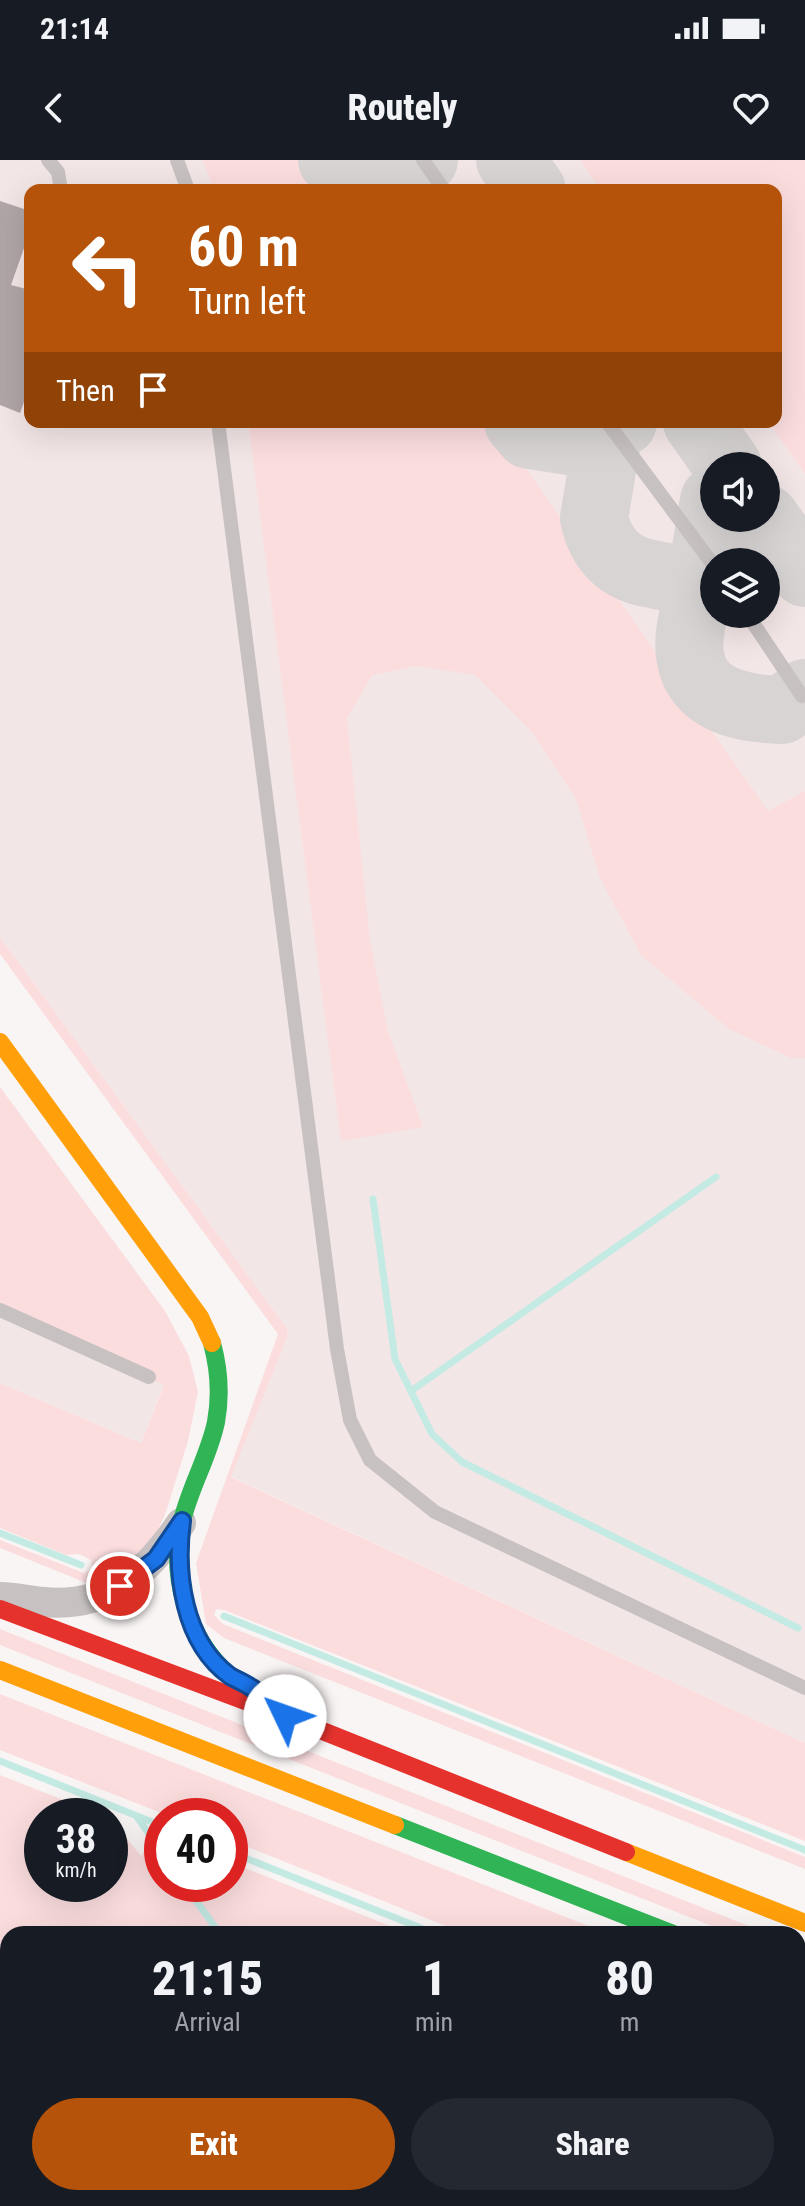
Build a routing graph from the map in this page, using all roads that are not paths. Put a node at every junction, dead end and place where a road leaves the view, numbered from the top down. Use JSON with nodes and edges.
{"nodes":[{"id":1,"x":48,"y":160,"type":"edge"},
{"id":2,"x":177,"y":160,"type":"edge"},
{"id":3,"x":423,"y":160,"type":"edge"},
{"id":4,"x":60,"y":184,"type":"edge"},
{"id":5,"x":186,"y":184,"type":"edge"},
{"id":6,"x":440,"y":184,"type":"edge"},
{"id":7,"x":219,"y":428,"type":"edge"},
{"id":8,"x":611,"y":428,"type":"edge"},
{"id":9,"x":701,"y":548,"type":"edge"},
{"id":10,"x":756,"y":628,"type":"edge"},
{"id":11,"x":802,"y":696,"type":"dead end"},
{"id":12,"x":0,"y":1042,"type":"edge"},
{"id":13,"x":0,"y":1310,"type":"edge"},
{"id":14,"x":149,"y":1377,"type":"dead end"},
{"id":15,"x":182,"y":1521,"type":"junction"},
{"id":16,"x":0,"y":1597,"type":"edge"},
{"id":17,"x":0,"y":1609,"type":"edge"},
{"id":18,"x":0,"y":1670,"type":"edge"},
{"id":19,"x":805,"y":1688,"type":"edge"},
{"id":20,"x":285,"y":1716,"type":"junction"},
{"id":21,"x":805,"y":1923,"type":"edge"},
{"id":22,"x":653,"y":1926,"type":"edge"}],
"edges":[{"from":1,"to":4,"type":"lane"},
{"from":2,"to":5,"type":"lane"},
{"from":3,"to":6,"type":"lane"},
{"from":7,"to":19,"type":"lane"},
{"from":8,"to":9,"type":"lane"},
{"from":10,"to":11,"type":"lane"},
{"from":12,"to":15,"type":"main road"},
{"from":13,"to":14,"type":"lane"},
{"from":15,"to":16,"type":"street"},
{"from":15,"to":20,"type":"main road"},
{"from":17,"to":20,"type":"main road"},
{"from":18,"to":22,"type":"main road"},
{"from":20,"to":21,"type":"main road"}]}
